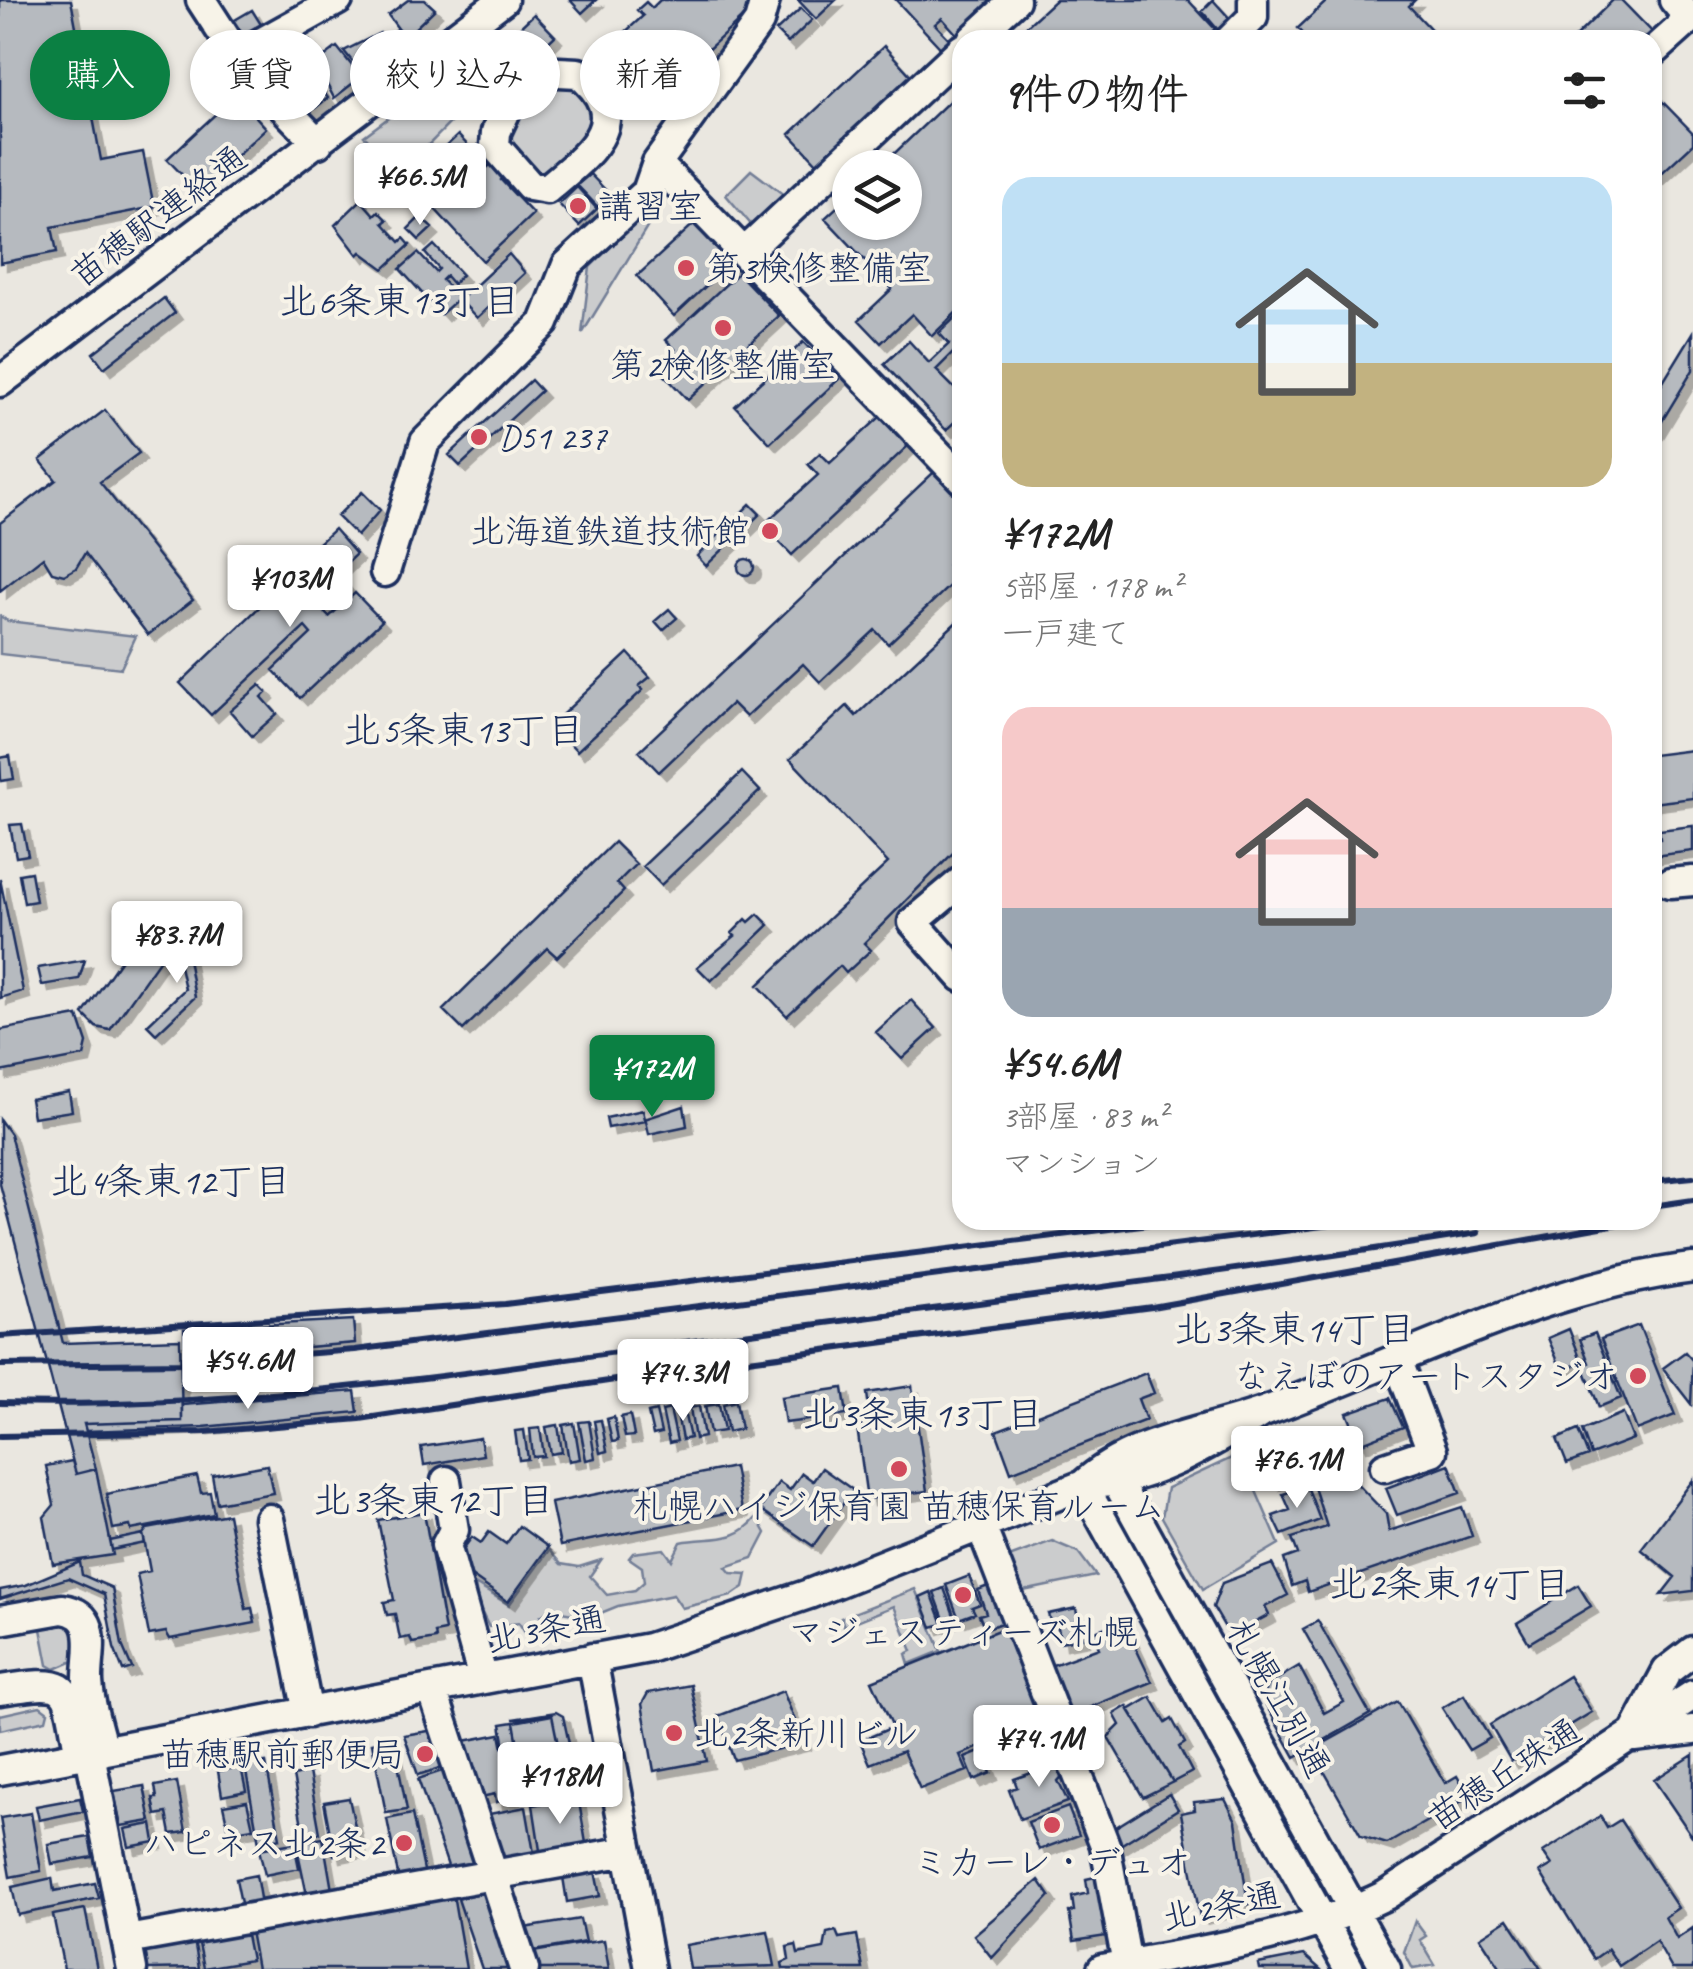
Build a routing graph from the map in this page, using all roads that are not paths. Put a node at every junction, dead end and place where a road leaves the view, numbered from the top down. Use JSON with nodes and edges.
{"nodes":[{"id":1,"x":201,"y":0,"type":"edge"},
{"id":2,"x":503,"y":0,"type":"edge"},
{"id":3,"x":765,"y":0,"type":"edge"},
{"id":4,"x":1015,"y":0,"type":"edge"},
{"id":5,"x":1253,"y":0,"type":"edge"},
{"id":6,"x":1674,"y":0,"type":"edge"},
{"id":7,"x":324,"y":3,"type":"edge"},
{"id":8,"x":221,"y":30,"type":"edge"},
{"id":9,"x":280,"y":30,"type":"edge"},
{"id":10,"x":465,"y":30,"type":"edge"},
{"id":11,"x":983,"y":30,"type":"edge"},
{"id":12,"x":1240,"y":30,"type":"edge"},
{"id":13,"x":1662,"y":45,"type":"edge"},
{"id":14,"x":952,"y":58,"type":"edge"},
{"id":15,"x":516,"y":87,"type":"joint"},
{"id":16,"x":350,"y":118,"type":"edge"},
{"id":17,"x":297,"y":120,"type":"edge"},
{"id":18,"x":318,"y":143,"type":"junction"},
{"id":19,"x":658,"y":164,"type":"junction"},
{"id":20,"x":744,"y":253,"type":"junction"},
{"id":21,"x":0,"y":382,"type":"edge"},
{"id":22,"x":952,"y":469,"type":"edge"},
{"id":23,"x":385,"y":572,"type":"dead end"},
{"id":24,"x":952,"y":889,"type":"edge"},
{"id":25,"x":952,"y":966,"type":"edge"},
{"id":26,"x":1693,"y":1268,"type":"edge"},
{"id":27,"x":1396,"y":1360,"type":"junction"},
{"id":28,"x":1386,"y":1468,"type":"dead end"},
{"id":29,"x":1112,"y":1473,"type":"junction"},
{"id":30,"x":446,"y":1481,"type":"dead end"},
{"id":31,"x":1083,"y":1485,"type":"junction"},
{"id":32,"x":269,"y":1519,"type":"dead end"},
{"id":33,"x":980,"y":1526,"type":"junction"},
{"id":34,"x":0,"y":1620,"type":"edge"},
{"id":35,"x":1693,"y":1651,"type":"edge"},
{"id":36,"x":592,"y":1658,"type":"junction"},
{"id":37,"x":482,"y":1679,"type":"junction"},
{"id":38,"x":432,"y":1689,"type":"junction"},
{"id":39,"x":0,"y":1690,"type":"edge"},
{"id":40,"x":1693,"y":1696,"type":"edge"},
{"id":41,"x":308,"y":1712,"type":"junction"},
{"id":42,"x":1693,"y":1730,"type":"edge"},
{"id":43,"x":1631,"y":1736,"type":"junction"},
{"id":44,"x":91,"y":1754,"type":"junction"},
{"id":45,"x":0,"y":1770,"type":"edge"},
{"id":46,"x":628,"y":1850,"type":"junction"},
{"id":47,"x":494,"y":1874,"type":"junction"},
{"id":48,"x":1353,"y":1911,"type":"junction"},
{"id":49,"x":1324,"y":1922,"type":"junction"},
{"id":50,"x":126,"y":1940,"type":"junction"},
{"id":51,"x":1126,"y":1966,"type":"edge"},
{"id":52,"x":132,"y":1969,"type":"edge"},
{"id":53,"x":524,"y":1969,"type":"edge"},
{"id":54,"x":650,"y":1969,"type":"edge"},
{"id":55,"x":1349,"y":1969,"type":"edge"},
{"id":56,"x":1386,"y":1969,"type":"edge"}],
"edges":[{"from":1,"to":8,"type":"street"},
{"from":2,"to":10,"type":"street","name":"苗穂駅連絡通"},
{"from":3,"to":19,"type":"street"},
{"from":4,"to":11,"type":"street"},
{"from":5,"to":12,"type":"street"},
{"from":6,"to":13,"type":"street"},
{"from":7,"to":9,"type":"street"},
{"from":14,"to":20,"type":"street"},
{"from":15,"to":15,"type":"street"},
{"from":16,"to":18,"type":"street","name":"苗穂駅連絡通"},
{"from":17,"to":18,"type":"street"},
{"from":18,"to":21,"type":"street","name":"苗穂駅連絡通"},
{"from":19,"to":20,"type":"street"},
{"from":19,"to":23,"type":"street"},
{"from":20,"to":22,"type":"street"},
{"from":24,"to":25,"type":"street"},
{"from":26,"to":27,"type":"street"},
{"from":27,"to":28,"type":"street"},
{"from":27,"to":29,"type":"street"},
{"from":29,"to":31,"type":"street","name":"北3条通"},
{"from":29,"to":48,"type":"street","name":"札幌江別通"},
{"from":30,"to":37,"type":"street"},
{"from":31,"to":33,"type":"street","name":"北3条通"},
{"from":31,"to":49,"type":"street","name":"札幌江別通"},
{"from":32,"to":41,"type":"street"},
{"from":33,"to":36,"type":"street","name":"北3条通"},
{"from":33,"to":51,"type":"street"},
{"from":34,"to":44,"type":"street"},
{"from":35,"to":43,"type":"street"},
{"from":36,"to":37,"type":"street","name":"北3条通"},
{"from":36,"to":46,"type":"street"},
{"from":37,"to":38,"type":"street","name":"北3条通"},
{"from":38,"to":41,"type":"street","name":"北3条通"},
{"from":38,"to":47,"type":"street"},
{"from":39,"to":44,"type":"street"},
{"from":40,"to":43,"type":"street","name":"苗穂丘珠通"},
{"from":41,"to":44,"type":"street","name":"北3条通"},
{"from":42,"to":43,"type":"street"},
{"from":43,"to":48,"type":"street","name":"苗穂丘珠通"},
{"from":44,"to":45,"type":"street","name":"北3条通"},
{"from":44,"to":50,"type":"street"},
{"from":46,"to":47,"type":"street"},
{"from":46,"to":54,"type":"street"},
{"from":47,"to":50,"type":"street"},
{"from":47,"to":53,"type":"street"},
{"from":48,"to":49,"type":"street","name":"北2条通"},
{"from":48,"to":56,"type":"street","name":"札幌江別通"},
{"from":49,"to":51,"type":"street","name":"北2条通"},
{"from":49,"to":55,"type":"street","name":"札幌江別通"},
{"from":50,"to":52,"type":"street"}]}
